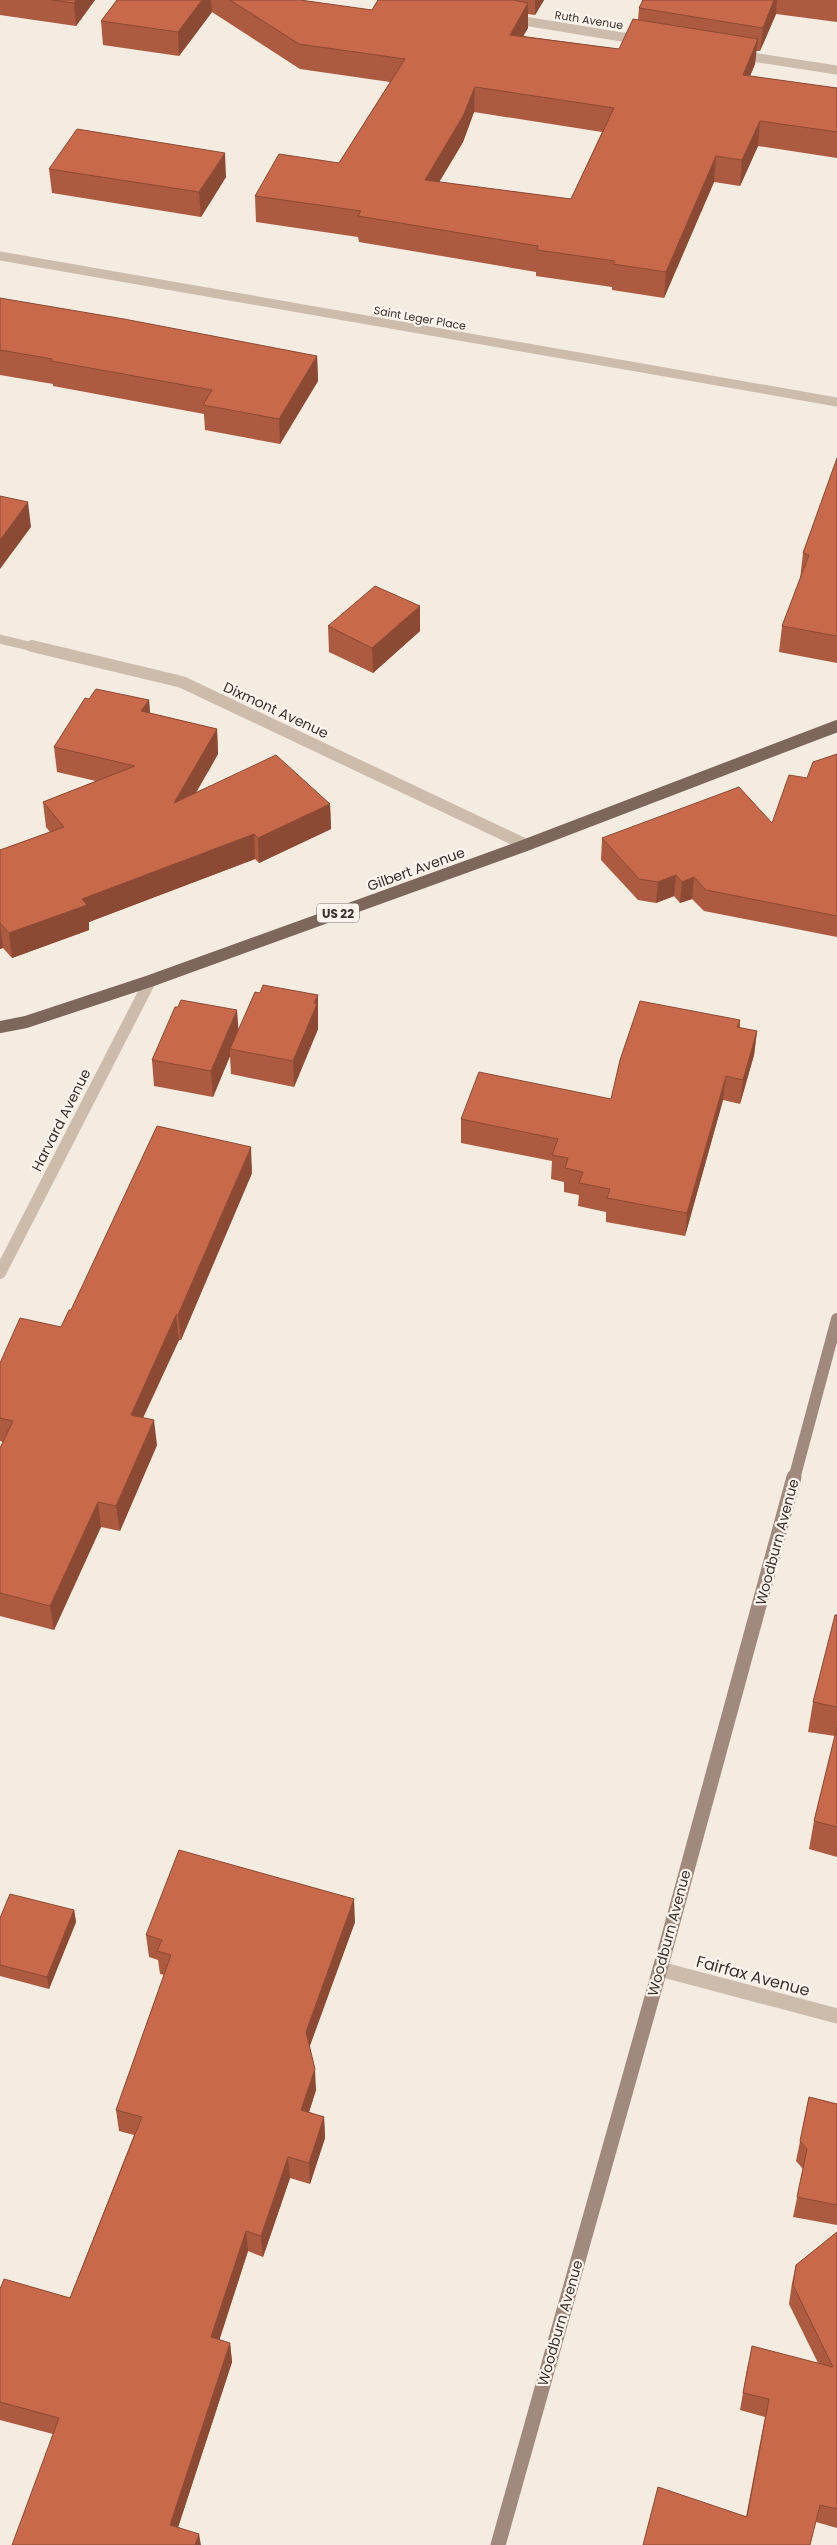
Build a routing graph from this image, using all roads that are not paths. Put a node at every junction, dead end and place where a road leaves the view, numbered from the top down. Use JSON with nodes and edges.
{"nodes":[{"id":1,"x":503,"y":17,"type":"edge"},
{"id":2,"x":650,"y":41,"type":"edge"},
{"id":3,"x":727,"y":54,"type":"edge"},
{"id":4,"x":837,"y":70,"type":"edge"},
{"id":5,"x":0,"y":256,"type":"edge"},
{"id":6,"x":837,"y":402,"type":"edge"},
{"id":7,"x":0,"y":639,"type":"edge"},
{"id":8,"x":837,"y":726,"type":"edge"},
{"id":9,"x":526,"y":845,"type":"junction"},
{"id":10,"x":150,"y":980,"type":"junction"},
{"id":11,"x":0,"y":1027,"type":"edge"},
{"id":12,"x":0,"y":1273,"type":"edge"},
{"id":13,"x":837,"y":1319,"type":"edge"},
{"id":14,"x":660,"y":1969,"type":"junction"},
{"id":15,"x":837,"y":2016,"type":"edge"},
{"id":16,"x":498,"y":2545,"type":"edge"}],
"edges":[{"from":1,"to":2,"type":"street","name":"Ruth Avenue"},
{"from":3,"to":4,"type":"street"},
{"from":5,"to":6,"type":"street","name":"Saint Leger Place"},
{"from":7,"to":9,"type":"street","name":"Dixmont Avenue"},
{"from":8,"to":9,"type":"main road","name":"Gilbert Avenue","number":"US 22"},
{"from":9,"to":10,"type":"main road","name":"Gilbert Avenue","number":"US 22"},
{"from":10,"to":11,"type":"main road","name":"Gilbert Avenue","number":"US 22"},
{"from":10,"to":12,"type":"street","name":"Harvard Avenue"},
{"from":13,"to":14,"type":"street","name":"Woodburn Avenue"},
{"from":14,"to":15,"type":"street","name":"Fairfax Avenue"},
{"from":14,"to":16,"type":"street","name":"Woodburn Avenue"}]}
